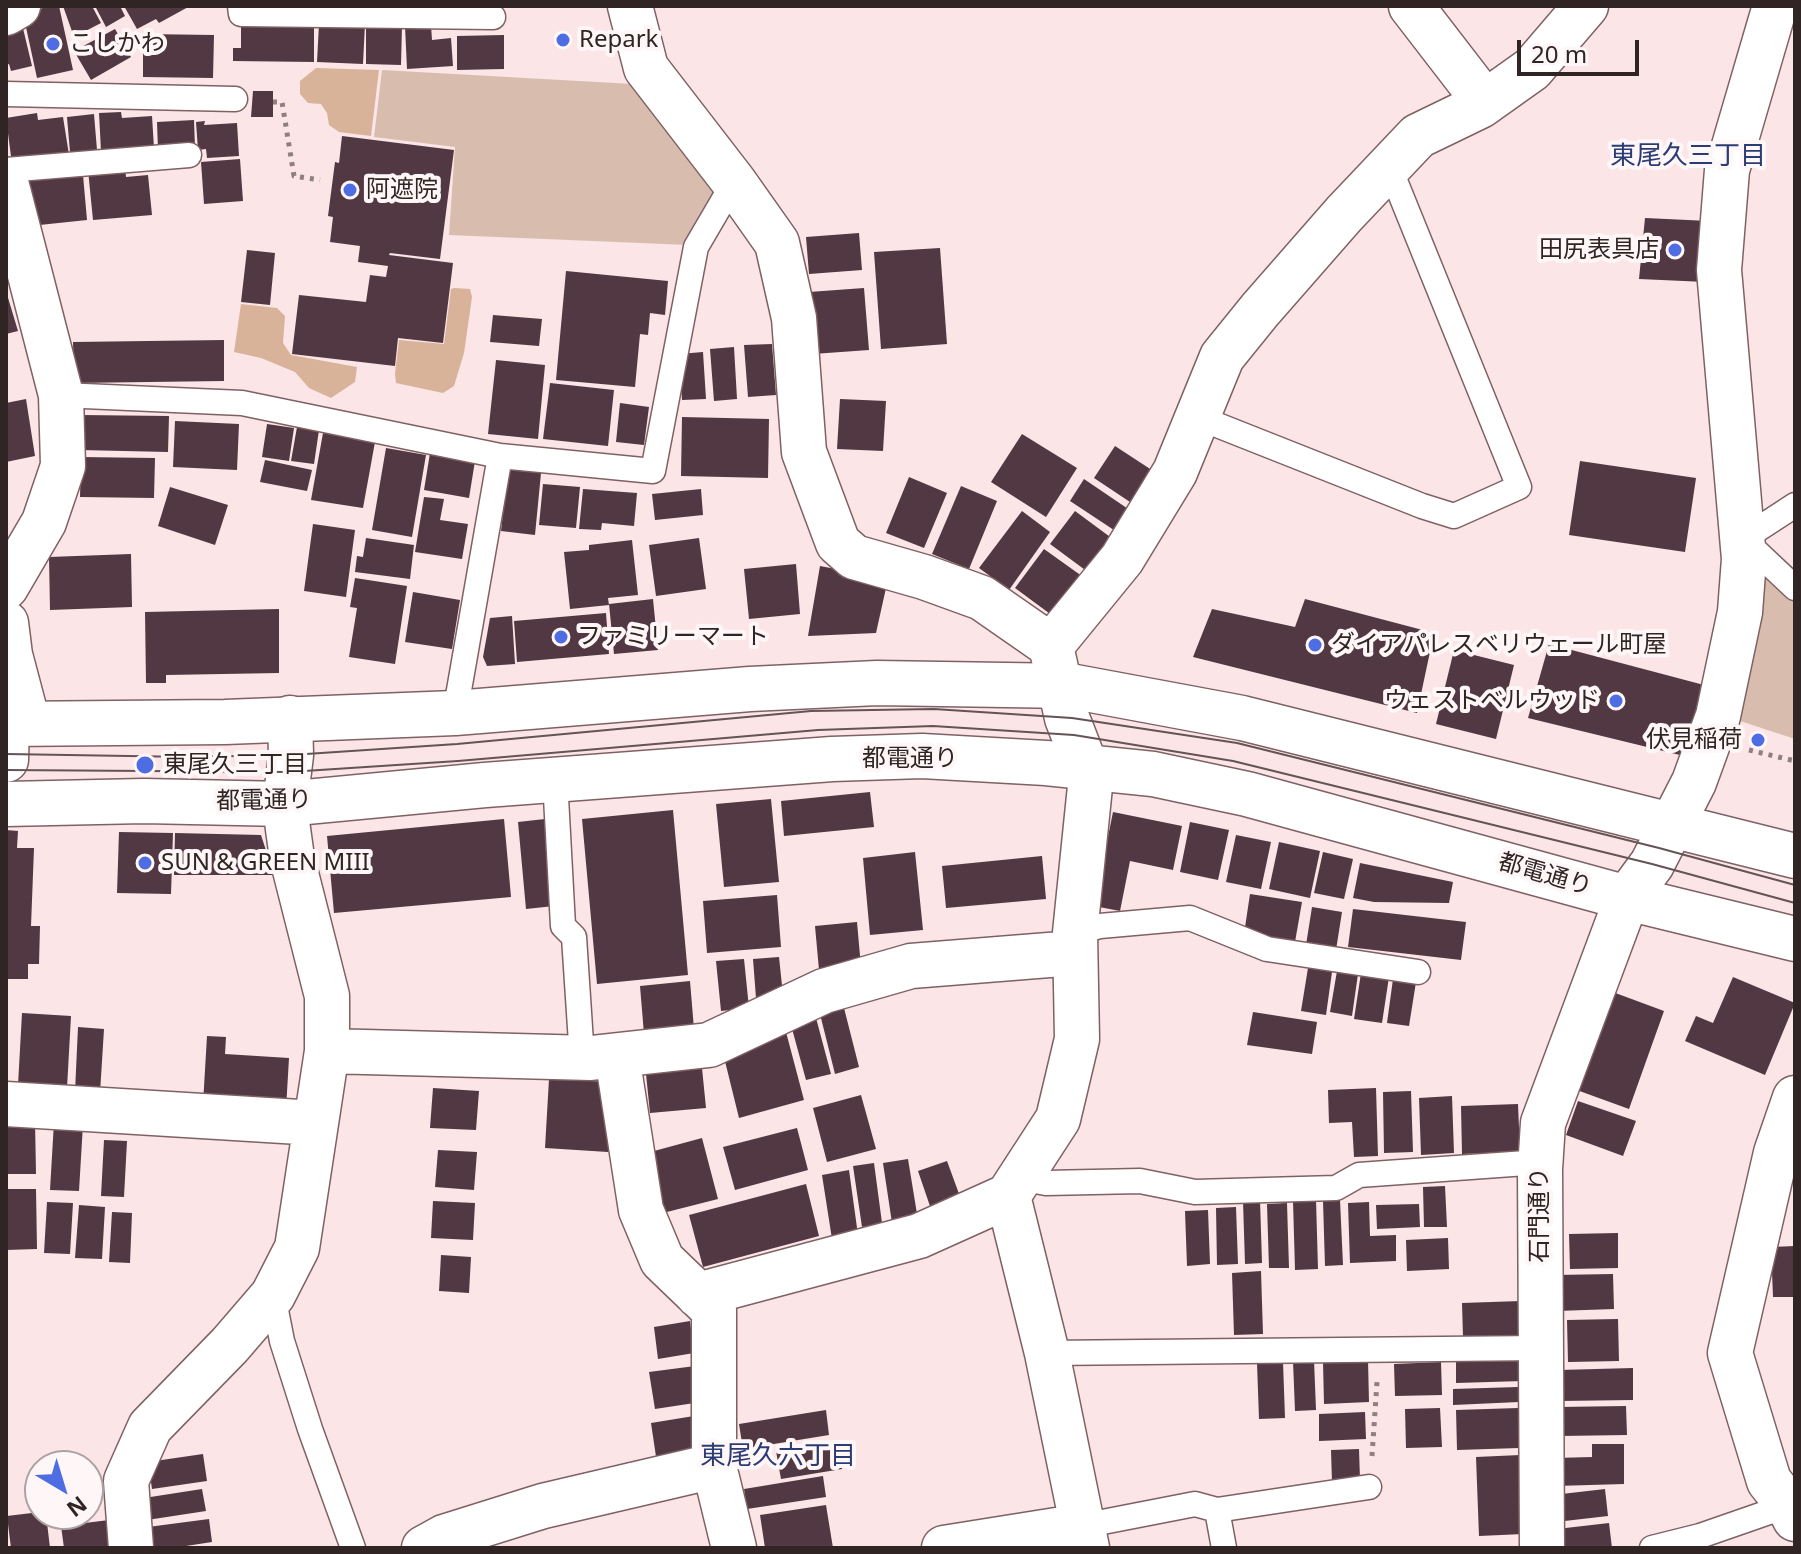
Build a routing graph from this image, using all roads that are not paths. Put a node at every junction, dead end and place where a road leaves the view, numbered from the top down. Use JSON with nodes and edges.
{"nodes":[{"id":1,"x":18,"y":6,"type":"edge"},
{"id":2,"x":240,"y":6,"type":"edge"},
{"id":3,"x":630,"y":6,"type":"edge"},
{"id":4,"x":1411,"y":6,"type":"edge"},
{"id":5,"x":1586,"y":6,"type":"edge"},
{"id":6,"x":1775,"y":6,"type":"edge"},
{"id":7,"x":1791,"y":6,"type":"edge"},
{"id":8,"x":6,"y":13,"type":"edge"},
{"id":9,"x":1795,"y":13,"type":"edge"},
{"id":10,"x":493,"y":17,"type":"dead end"},
{"id":11,"x":6,"y":94,"type":"edge"},
{"id":12,"x":235,"y":99,"type":"dead end"},
{"id":13,"x":1485,"y":102,"type":"junction"},
{"id":14,"x":189,"y":155,"type":"dead end"},
{"id":15,"x":1389,"y":166,"type":"junction"},
{"id":16,"x":6,"y":170,"type":"edge"},
{"id":17,"x":6,"y":182,"type":"edge"},
{"id":18,"x":734,"y":182,"type":"junction"},
{"id":19,"x":61,"y":395,"type":"junction"},
{"id":20,"x":1197,"y":417,"type":"junction"},
{"id":21,"x":500,"y":456,"type":"junction"},
{"id":22,"x":1795,"y":505,"type":"edge"},
{"id":23,"x":1743,"y":539,"type":"junction"},
{"id":24,"x":6,"y":587,"type":"edge"},
{"id":25,"x":1795,"y":588,"type":"edge"},
{"id":26,"x":6,"y":623,"type":"edge"},
{"id":27,"x":1055,"y":666,"type":"junction"},
{"id":28,"x":455,"y":713,"type":"junction"},
{"id":29,"x":290,"y":718,"type":"junction"},
{"id":30,"x":12,"y":733,"type":"edge"},
{"id":31,"x":1089,"y":767,"type":"junction"},
{"id":32,"x":555,"y":779,"type":"junction"},
{"id":33,"x":6,"y":804,"type":"edge"},
{"id":34,"x":285,"y":804,"type":"junction"},
{"id":35,"x":1672,"y":825,"type":"junction"},
{"id":36,"x":1795,"y":856,"type":"edge"},
{"id":37,"x":1627,"y":898,"type":"junction"},
{"id":38,"x":1795,"y":939,"type":"edge"},
{"id":39,"x":1074,"y":943,"type":"junction"},
{"id":40,"x":1418,"y":972,"type":"dead end"},
{"id":41,"x":327,"y":1051,"type":"junction"},
{"id":42,"x":600,"y":1057,"type":"junction"},
{"id":43,"x":1795,"y":1098,"type":"edge"},
{"id":44,"x":6,"y":1104,"type":"edge"},
{"id":45,"x":316,"y":1123,"type":"junction"},
{"id":46,"x":1540,"y":1162,"type":"junction"},
{"id":47,"x":1014,"y":1187,"type":"junction"},
{"id":48,"x":273,"y":1295,"type":"junction"},
{"id":49,"x":698,"y":1295,"type":"junction"},
{"id":50,"x":1541,"y":1348,"type":"junction"},
{"id":51,"x":1047,"y":1353,"type":"junction"},
{"id":52,"x":714,"y":1466,"type":"junction"},
{"id":53,"x":1369,"y":1487,"type":"road end"},
{"id":54,"x":1793,"y":1509,"type":"edge"},
{"id":55,"x":1217,"y":1510,"type":"junction"},
{"id":56,"x":1084,"y":1537,"type":"edge"},
{"id":57,"x":131,"y":1548,"type":"edge"},
{"id":58,"x":353,"y":1548,"type":"edge"},
{"id":59,"x":424,"y":1548,"type":"edge"},
{"id":60,"x":734,"y":1548,"type":"edge"},
{"id":61,"x":944,"y":1548,"type":"edge"},
{"id":62,"x":1224,"y":1548,"type":"edge"},
{"id":63,"x":1540,"y":1548,"type":"edge"},
{"id":64,"x":1652,"y":1548,"type":"edge"}],
"edges":[{"from":1,"to":8,"type":"street"},
{"from":2,"to":10,"type":"lane"},
{"from":3,"to":18,"type":"street"},
{"from":4,"to":13,"type":"street"},
{"from":5,"to":13,"type":"street"},
{"from":6,"to":23,"type":"street","name":"石門通り"},
{"from":7,"to":9,"type":"street"},
{"from":11,"to":12,"type":"lane"},
{"from":13,"to":15,"type":"street"},
{"from":14,"to":16,"type":"lane"},
{"from":15,"to":20,"type":"street"},
{"from":15,"to":20,"type":"lane"},
{"from":17,"to":19,"type":"street"},
{"from":18,"to":21,"type":"lane"},
{"from":18,"to":27,"type":"street"},
{"from":19,"to":21,"type":"lane"},
{"from":19,"to":24,"type":"street"},
{"from":20,"to":27,"type":"street"},
{"from":21,"to":28,"type":"lane"},
{"from":22,"to":23,"type":"lane"},
{"from":23,"to":25,"type":"lane"},
{"from":23,"to":35,"type":"street","name":"石門通り"},
{"from":26,"to":30,"type":"street"},
{"from":27,"to":28,"type":"street"},
{"from":27,"to":31,"type":"street"},
{"from":27,"to":35,"type":"street"},
{"from":28,"to":29,"type":"street"},
{"from":29,"to":30,"type":"street"},
{"from":29,"to":34,"type":"street"},
{"from":31,"to":32,"type":"street","name":"都電通り"},
{"from":31,"to":37,"type":"street","name":"都電通り"},
{"from":31,"to":39,"type":"street"},
{"from":32,"to":34,"type":"street","name":"都電通り"},
{"from":32,"to":42,"type":"lane"},
{"from":33,"to":34,"type":"street","name":"都電通り"},
{"from":34,"to":41,"type":"street"},
{"from":35,"to":36,"type":"street"},
{"from":35,"to":37,"type":"street","name":"石門通り"},
{"from":37,"to":38,"type":"street","name":"都電通り"},
{"from":37,"to":46,"type":"street","name":"石門通り"},
{"from":39,"to":40,"type":"lane"},
{"from":39,"to":42,"type":"street"},
{"from":39,"to":47,"type":"street"},
{"from":41,"to":42,"type":"street"},
{"from":41,"to":45,"type":"street"},
{"from":42,"to":49,"type":"street"},
{"from":43,"to":54,"type":"street"},
{"from":44,"to":45,"type":"street"},
{"from":45,"to":48,"type":"street"},
{"from":46,"to":47,"type":"lane"},
{"from":46,"to":50,"type":"street","name":"石門通り"},
{"from":47,"to":49,"type":"street"},
{"from":47,"to":51,"type":"street"},
{"from":48,"to":57,"type":"street"},
{"from":48,"to":58,"type":"lane"},
{"from":49,"to":52,"type":"street"},
{"from":50,"to":51,"type":"lane"},
{"from":50,"to":63,"type":"street","name":"石門通り"},
{"from":51,"to":56,"type":"street"},
{"from":52,"to":59,"type":"street"},
{"from":52,"to":60,"type":"street"},
{"from":53,"to":55,"type":"lane"},
{"from":54,"to":64,"type":"lane"},
{"from":55,"to":56,"type":"lane"},
{"from":55,"to":62,"type":"lane"},
{"from":56,"to":61,"type":"street"}]}
